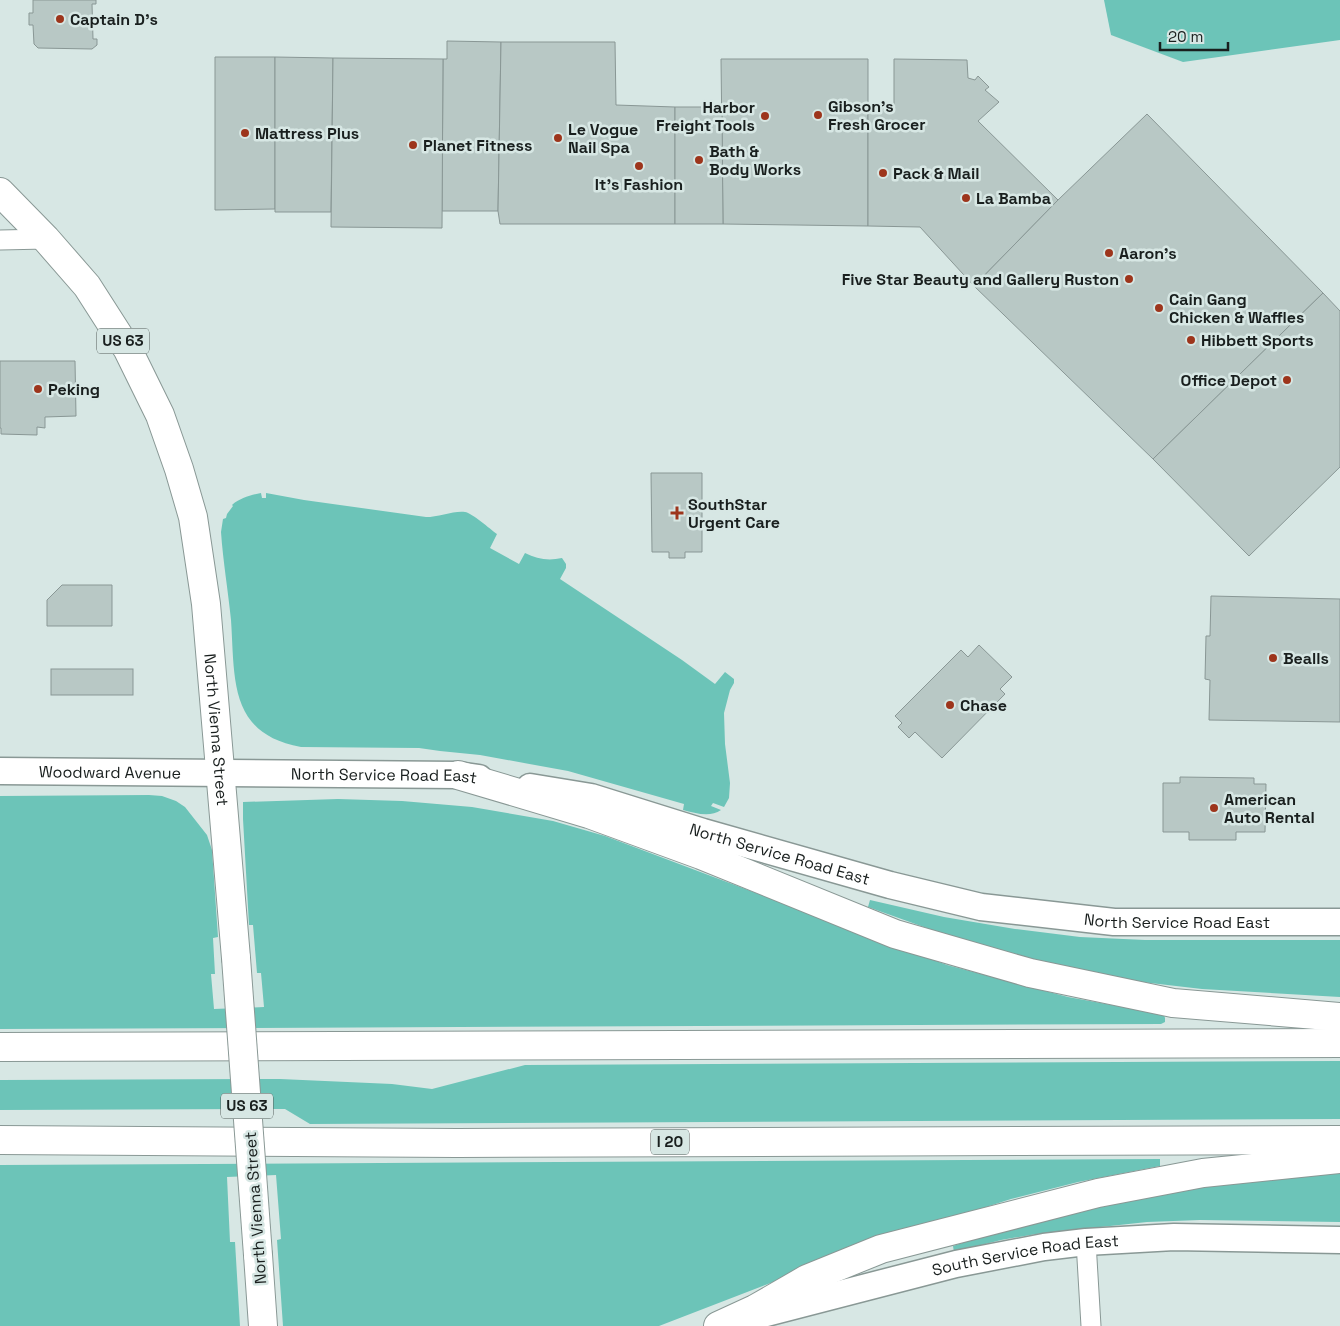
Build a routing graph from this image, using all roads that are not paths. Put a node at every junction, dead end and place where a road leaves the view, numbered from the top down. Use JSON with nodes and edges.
{"nodes":[{"id":1,"x":0,"y":192,"type":"edge"},
{"id":2,"x":46,"y":239,"type":"junction"},
{"id":3,"x":0,"y":240,"type":"edge"},
{"id":4,"x":0,"y":771,"type":"edge"},
{"id":5,"x":221,"y":772,"type":"junction"},
{"id":6,"x":458,"y":775,"type":"junction"},
{"id":7,"x":1340,"y":922,"type":"edge"},
{"id":8,"x":1340,"y":1017,"type":"edge"},
{"id":9,"x":1340,"y":1043,"type":"edge"},
{"id":10,"x":0,"y":1047,"type":"edge"},
{"id":11,"x":0,"y":1140,"type":"edge"},
{"id":12,"x":1340,"y":1140,"type":"edge"},
{"id":13,"x":1340,"y":1159,"type":"edge"},
{"id":14,"x":1340,"y":1240,"type":"edge"},
{"id":15,"x":1086,"y":1242,"type":"junction"},
{"id":16,"x":263,"y":1326,"type":"edge"},
{"id":17,"x":718,"y":1326,"type":"edge"},
{"id":18,"x":1091,"y":1326,"type":"edge"}],
"edges":[{"from":1,"to":2,"type":"highway","name":"North Vienna Street","number":"US 63"},
{"from":2,"to":3,"type":"street"},
{"from":2,"to":5,"type":"highway","name":"North Vienna Street","number":"US 63"},
{"from":4,"to":5,"type":"main road","name":"Woodward Avenue"},
{"from":5,"to":6,"type":"main road","name":"North Service Road East"},
{"from":5,"to":16,"type":"highway","name":"North Vienna Street","number":"US 63","bridge":true},
{"from":6,"to":7,"type":"main road","name":"North Service Road East"},
{"from":6,"to":8,"type":"highway"},
{"from":9,"to":10,"type":"highway"},
{"from":11,"to":12,"type":"highway","number":"I 20"},
{"from":13,"to":17,"type":"highway"},
{"from":14,"to":15,"type":"main road","name":"South Service Road East"},
{"from":15,"to":17,"type":"main road","name":"South Service Road East"},
{"from":15,"to":18,"type":"street"}]}
